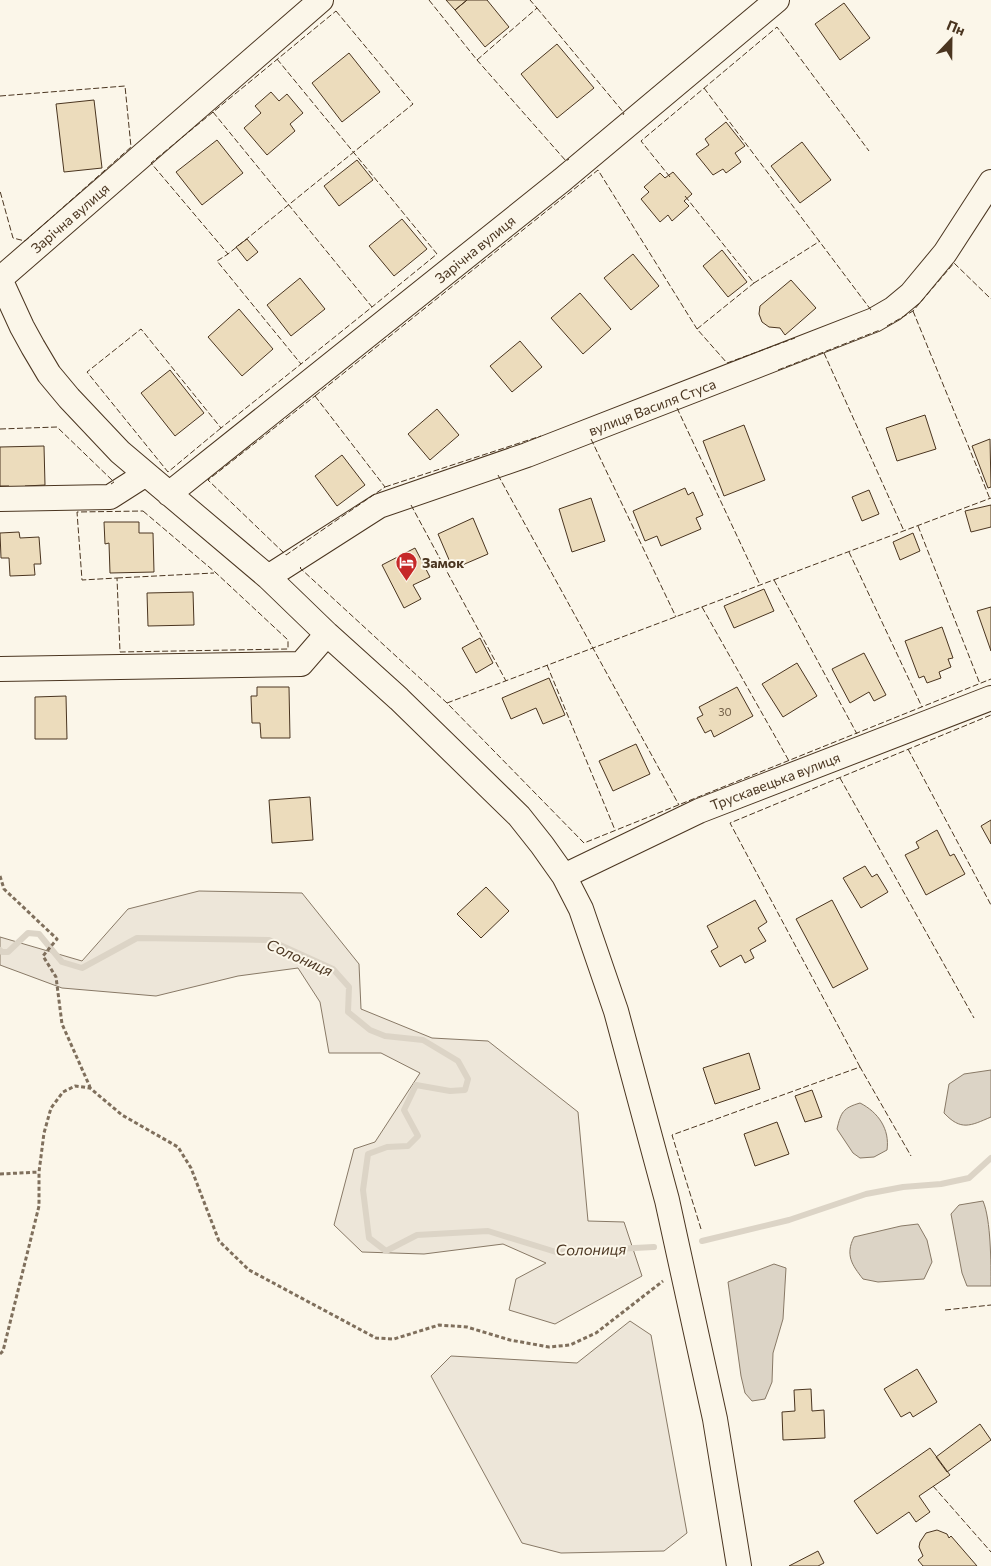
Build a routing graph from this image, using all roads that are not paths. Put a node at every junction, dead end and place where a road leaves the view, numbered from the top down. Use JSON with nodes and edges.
{"nodes":[{"id":1,"x":322,"y":0,"type":"edge"},
{"id":2,"x":777,"y":0,"type":"edge"},
{"id":3,"x":991,"y":182,"type":"edge"},
{"id":4,"x":0,"y":279,"type":"edge"},
{"id":5,"x":146,"y":474,"type":"junction"},
{"id":6,"x":169,"y":494,"type":"junction"},
{"id":7,"x":0,"y":499,"type":"edge"},
{"id":8,"x":268,"y":577,"type":"junction"},
{"id":9,"x":327,"y":634,"type":"junction"},
{"id":10,"x":0,"y":669,"type":"edge"},
{"id":11,"x":991,"y":698,"type":"edge"},
{"id":12,"x":564,"y":876,"type":"junction"},
{"id":13,"x":739,"y":1566,"type":"edge"}],
"edges":[{"from":1,"to":4,"type":"street","name":"Зарічна вулиця"},
{"from":2,"to":6,"type":"street","name":"Зарічна вулиця"},
{"from":3,"to":8,"type":"street","name":"вулиця Василя Стуса"},
{"from":4,"to":5,"type":"street"},
{"from":5,"to":6,"type":"street"},
{"from":5,"to":7,"type":"street"},
{"from":6,"to":8,"type":"street"},
{"from":8,"to":9,"type":"street"},
{"from":9,"to":10,"type":"street"},
{"from":9,"to":12,"type":"street"},
{"from":11,"to":12,"type":"street","name":"Трускавецька вулиця"},
{"from":12,"to":13,"type":"street"}]}
